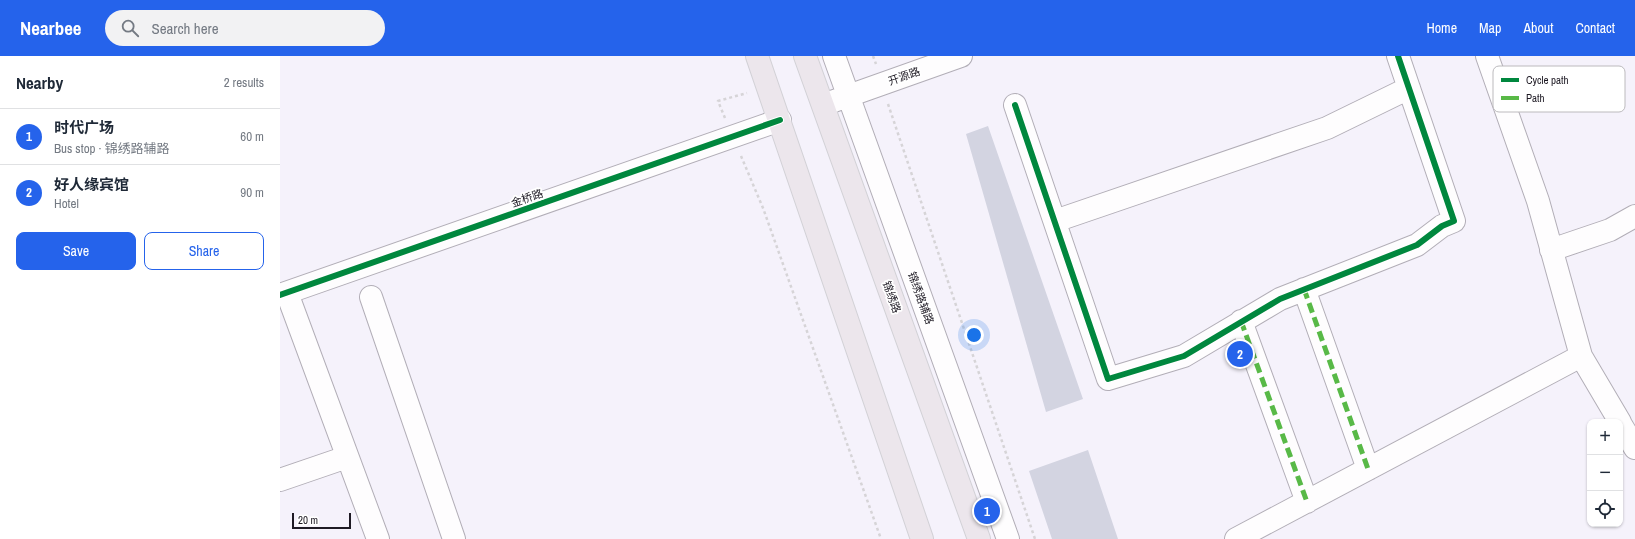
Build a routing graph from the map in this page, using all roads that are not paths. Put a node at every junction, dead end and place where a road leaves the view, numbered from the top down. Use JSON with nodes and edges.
{"nodes":[{"id":1,"x":757,"y":56,"type":"edge"},
{"id":2,"x":805,"y":56,"type":"edge"},
{"id":3,"x":834,"y":56,"type":"edge"},
{"id":4,"x":961,"y":56,"type":"edge"},
{"id":5,"x":1398,"y":56,"type":"edge"},
{"id":6,"x":1487,"y":56,"type":"edge"},
{"id":7,"x":1493,"y":73,"type":"edge"},
{"id":8,"x":1409,"y":88,"type":"junction"},
{"id":9,"x":848,"y":96,"type":"junction"},
{"id":10,"x":823,"y":105,"type":"junction"},
{"id":11,"x":1015,"y":105,"type":"dead end"},
{"id":12,"x":1507,"y":112,"type":"edge"},
{"id":13,"x":780,"y":120,"type":"junction"},
{"id":14,"x":1635,"y":216,"type":"edge"},
{"id":15,"x":1055,"y":221,"type":"junction"},
{"id":16,"x":1552,"y":250,"type":"junction"},
{"id":17,"x":1304,"y":289,"type":"junction"},
{"id":18,"x":284,"y":294,"type":"edge"},
{"id":19,"x":371,"y":297,"type":"dead end"},
{"id":20,"x":1241,"y":321,"type":"junction"},
{"id":21,"x":1581,"y":356,"type":"junction"},
{"id":22,"x":1624,"y":421,"type":"edge"},
{"id":23,"x":1635,"y":448,"type":"edge"},
{"id":24,"x":347,"y":457,"type":"junction"},
{"id":25,"x":1368,"y":469,"type":"junction"},
{"id":26,"x":280,"y":480,"type":"edge"},
{"id":27,"x":1307,"y":502,"type":"junction"},
{"id":28,"x":378,"y":539,"type":"edge"},
{"id":29,"x":454,"y":539,"type":"edge"},
{"id":30,"x":922,"y":539,"type":"edge"},
{"id":31,"x":979,"y":539,"type":"edge"},
{"id":32,"x":1008,"y":539,"type":"edge"},
{"id":33,"x":1236,"y":539,"type":"edge"}],
"edges":[{"from":1,"to":13,"type":"main road"},
{"from":2,"to":10,"type":"main road","name":"锦绣路"},
{"from":3,"to":9,"type":"street","name":"锦绣路辅路"},
{"from":4,"to":9,"type":"street","name":"开源路"},
{"from":5,"to":8,"type":"street"},
{"from":6,"to":7,"type":"street"},
{"from":8,"to":15,"type":"street"},
{"from":8,"to":17,"type":"street"},
{"from":9,"to":10,"type":"street","name":"开源路"},
{"from":9,"to":32,"type":"street","name":"锦绣路辅路"},
{"from":10,"to":31,"type":"main road","name":"锦绣路"},
{"from":11,"to":15,"type":"street"},
{"from":12,"to":16,"type":"street"},
{"from":13,"to":18,"type":"street","name":"金桥路"},
{"from":13,"to":30,"type":"main road"},
{"from":14,"to":16,"type":"street"},
{"from":15,"to":20,"type":"street"},
{"from":16,"to":21,"type":"street"},
{"from":17,"to":20,"type":"street"},
{"from":17,"to":25,"type":"street"},
{"from":18,"to":24,"type":"street"},
{"from":19,"to":29,"type":"street"},
{"from":20,"to":27,"type":"street"},
{"from":21,"to":22,"type":"street"},
{"from":21,"to":25,"type":"street"},
{"from":22,"to":23,"type":"street"},
{"from":24,"to":26,"type":"street"},
{"from":24,"to":28,"type":"street"},
{"from":25,"to":27,"type":"street"},
{"from":27,"to":33,"type":"street"}]}
